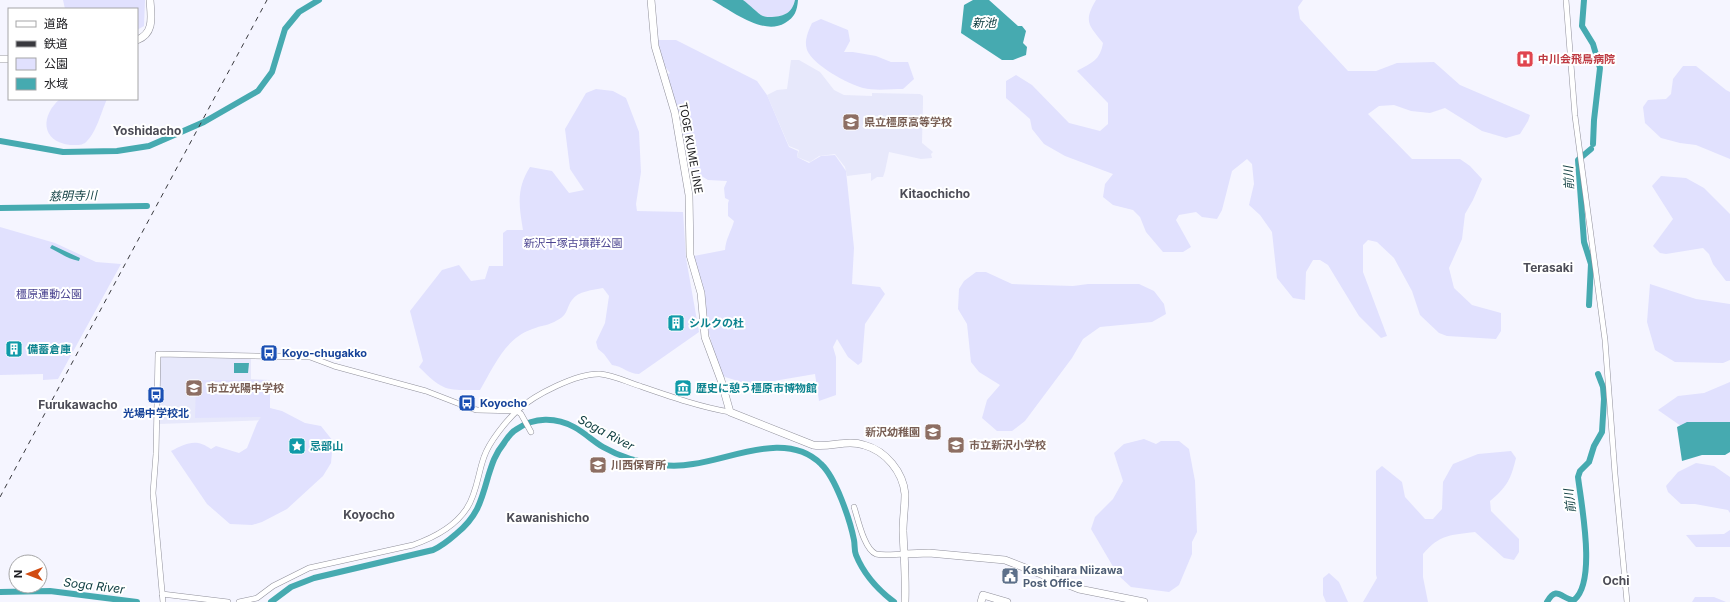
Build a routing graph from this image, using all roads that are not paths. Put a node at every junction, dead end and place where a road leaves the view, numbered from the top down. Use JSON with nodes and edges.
{"nodes":[{"id":1,"x":150,"y":0,"type":"edge"},
{"id":2,"x":651,"y":0,"type":"edge"},
{"id":3,"x":1566,"y":0,"type":"edge"},
{"id":4,"x":138,"y":40,"type":"edge"},
{"id":5,"x":730,"y":412,"type":"junction"},
{"id":6,"x":519,"y":413,"type":"junction"},
{"id":7,"x":530,"y":431,"type":"dead end"},
{"id":8,"x":854,"y":507,"type":"dead end"},
{"id":9,"x":904,"y":554,"type":"junction"},
{"id":10,"x":163,"y":597,"type":"edge"},
{"id":11,"x":905,"y":600,"type":"edge"},
{"id":12,"x":228,"y":602,"type":"edge"},
{"id":13,"x":239,"y":602,"type":"edge"},
{"id":14,"x":981,"y":602,"type":"edge"},
{"id":15,"x":1007,"y":602,"type":"edge"},
{"id":16,"x":1144,"y":602,"type":"edge"},
{"id":17,"x":1627,"y":602,"type":"edge"}],
"edges":[{"from":1,"to":4,"type":"main road"},
{"from":2,"to":5,"type":"main road","name":"TOGE KUME LINE"},
{"from":3,"to":17,"type":"street"},
{"from":5,"to":6,"type":"street"},
{"from":5,"to":9,"type":"main road"},
{"from":6,"to":7,"type":"street"},
{"from":6,"to":10,"type":"street"},
{"from":6,"to":13,"type":"street"},
{"from":8,"to":9,"type":"street"},
{"from":9,"to":11,"type":"main road"},
{"from":9,"to":16,"type":"main road"},
{"from":10,"to":12,"type":"street"},
{"from":14,"to":15,"type":"main road"}]}
